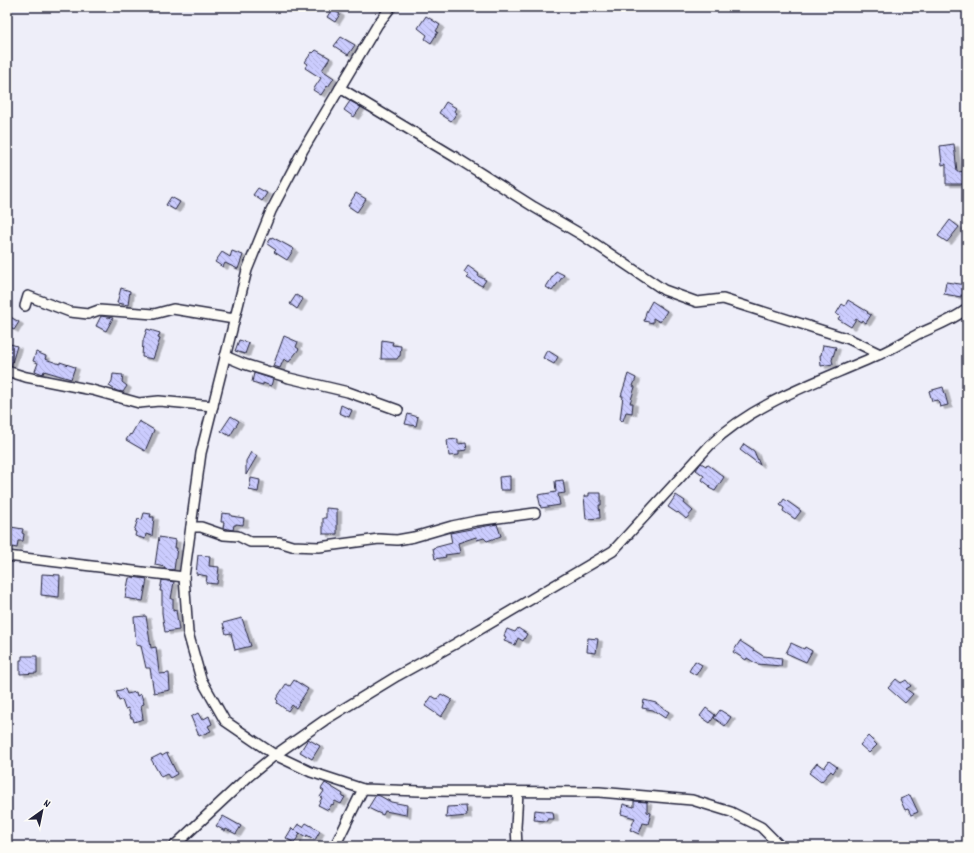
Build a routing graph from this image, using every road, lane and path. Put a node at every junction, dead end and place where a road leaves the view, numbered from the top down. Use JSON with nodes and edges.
{"nodes":[{"id":1,"x":391,"y":7,"type":"edge"},
{"id":2,"x":340,"y":88,"type":"junction"},
{"id":3,"x":25,"y":306,"type":"dead end"},
{"id":4,"x":967,"y":309,"type":"edge"},
{"id":5,"x":234,"y":319,"type":"junction"},
{"id":6,"x":880,"y":354,"type":"junction"},
{"id":7,"x":225,"y":356,"type":"junction"},
{"id":8,"x":7,"y":371,"type":"edge"},
{"id":9,"x":213,"y":406,"type":"junction"},
{"id":10,"x":398,"y":410,"type":"dead end"},
{"id":11,"x":535,"y":513,"type":"dead end"},
{"id":12,"x":191,"y":528,"type":"junction"},
{"id":13,"x":7,"y":556,"type":"edge"},
{"id":14,"x":184,"y":577,"type":"junction"},
{"id":15,"x":275,"y":755,"type":"junction"},
{"id":16,"x":364,"y":789,"type":"junction"},
{"id":17,"x":518,"y":792,"type":"junction"},
{"id":18,"x":174,"y":846,"type":"edge"},
{"id":19,"x":335,"y":846,"type":"edge"},
{"id":20,"x":517,"y":846,"type":"edge"},
{"id":21,"x":780,"y":846,"type":"edge"}],
"edges":[{"from":1,"to":2,"type":"street"},
{"from":2,"to":5,"type":"street"},
{"from":2,"to":6,"type":"street"},
{"from":3,"to":5,"type":"street"},
{"from":4,"to":6,"type":"street"},
{"from":5,"to":7,"type":"street"},
{"from":6,"to":15,"type":"street"},
{"from":7,"to":9,"type":"street"},
{"from":7,"to":10,"type":"street"},
{"from":8,"to":9,"type":"street"},
{"from":9,"to":12,"type":"street"},
{"from":11,"to":12,"type":"street"},
{"from":12,"to":14,"type":"street"},
{"from":13,"to":14,"type":"street"},
{"from":14,"to":15,"type":"street"},
{"from":15,"to":16,"type":"street"},
{"from":15,"to":18,"type":"street"},
{"from":16,"to":17,"type":"street"},
{"from":16,"to":19,"type":"street"},
{"from":17,"to":20,"type":"street"},
{"from":17,"to":21,"type":"street"}]}
